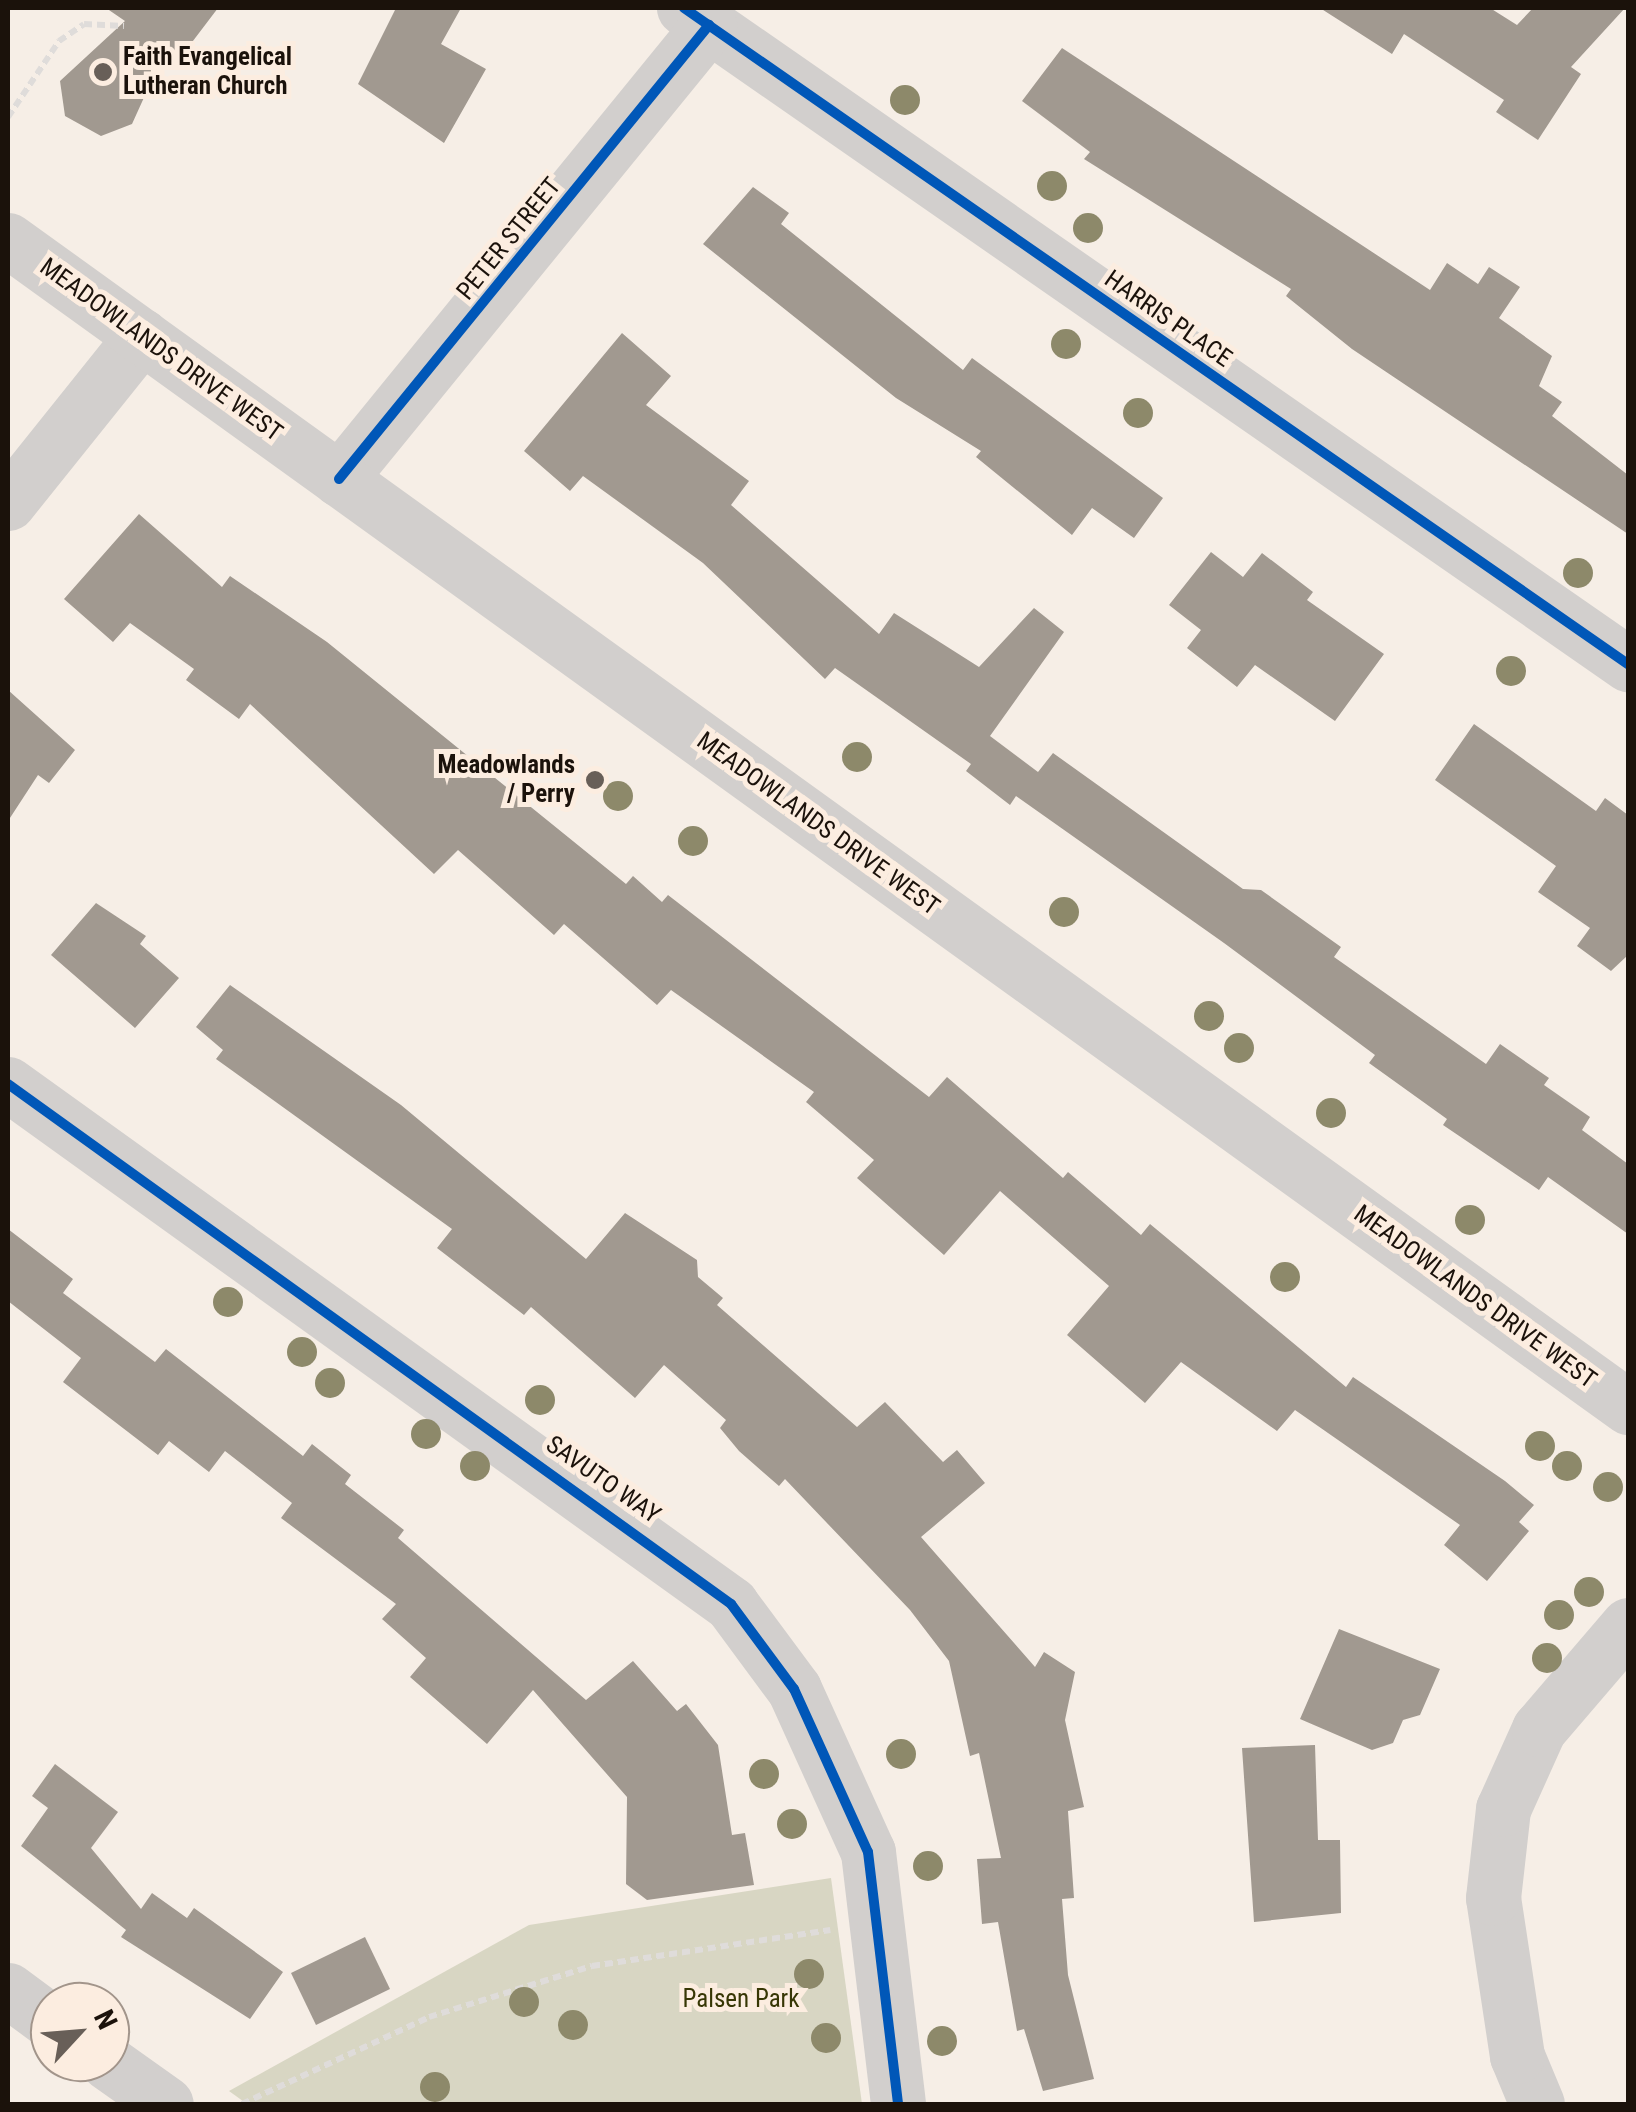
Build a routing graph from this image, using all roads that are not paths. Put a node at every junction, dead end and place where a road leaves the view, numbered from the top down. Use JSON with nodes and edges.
{"nodes":[{"id":1,"x":696,"y":16,"type":"edge"},
{"id":2,"x":8,"y":240,"type":"edge"},
{"id":3,"x":142,"y":336,"type":"junction"},
{"id":4,"x":340,"y":479,"type":"junction"},
{"id":5,"x":8,"y":503,"type":"edge"},
{"id":6,"x":1628,"y":664,"type":"edge"},
{"id":7,"x":8,"y":1084,"type":"edge"},
{"id":8,"x":1628,"y":1407,"type":"edge"},
{"id":9,"x":1628,"y":1625,"type":"edge"},
{"id":10,"x":8,"y":1990,"type":"edge"},
{"id":11,"x":30,"y":2006,"type":"edge"},
{"id":12,"x":130,"y":2078,"type":"edge"},
{"id":13,"x":166,"y":2104,"type":"edge"},
{"id":14,"x":898,"y":2104,"type":"edge"},
{"id":15,"x":1537,"y":2104,"type":"edge"}],
"edges":[{"from":1,"to":4,"type":"street","name":"PETER STREET"},
{"from":1,"to":6,"type":"street","name":"HARRIS PLACE"},
{"from":2,"to":3,"type":"street","name":"MEADOWLANDS DRIVE WEST"},
{"from":3,"to":4,"type":"street","name":"MEADOWLANDS DRIVE WEST"},
{"from":3,"to":5,"type":"street"},
{"from":4,"to":8,"type":"street","name":"MEADOWLANDS DRIVE WEST"},
{"from":7,"to":14,"type":"street","name":"SAVUTO WAY"},
{"from":9,"to":15,"type":"street"},
{"from":10,"to":11,"type":"street"},
{"from":12,"to":13,"type":"street"}]}
